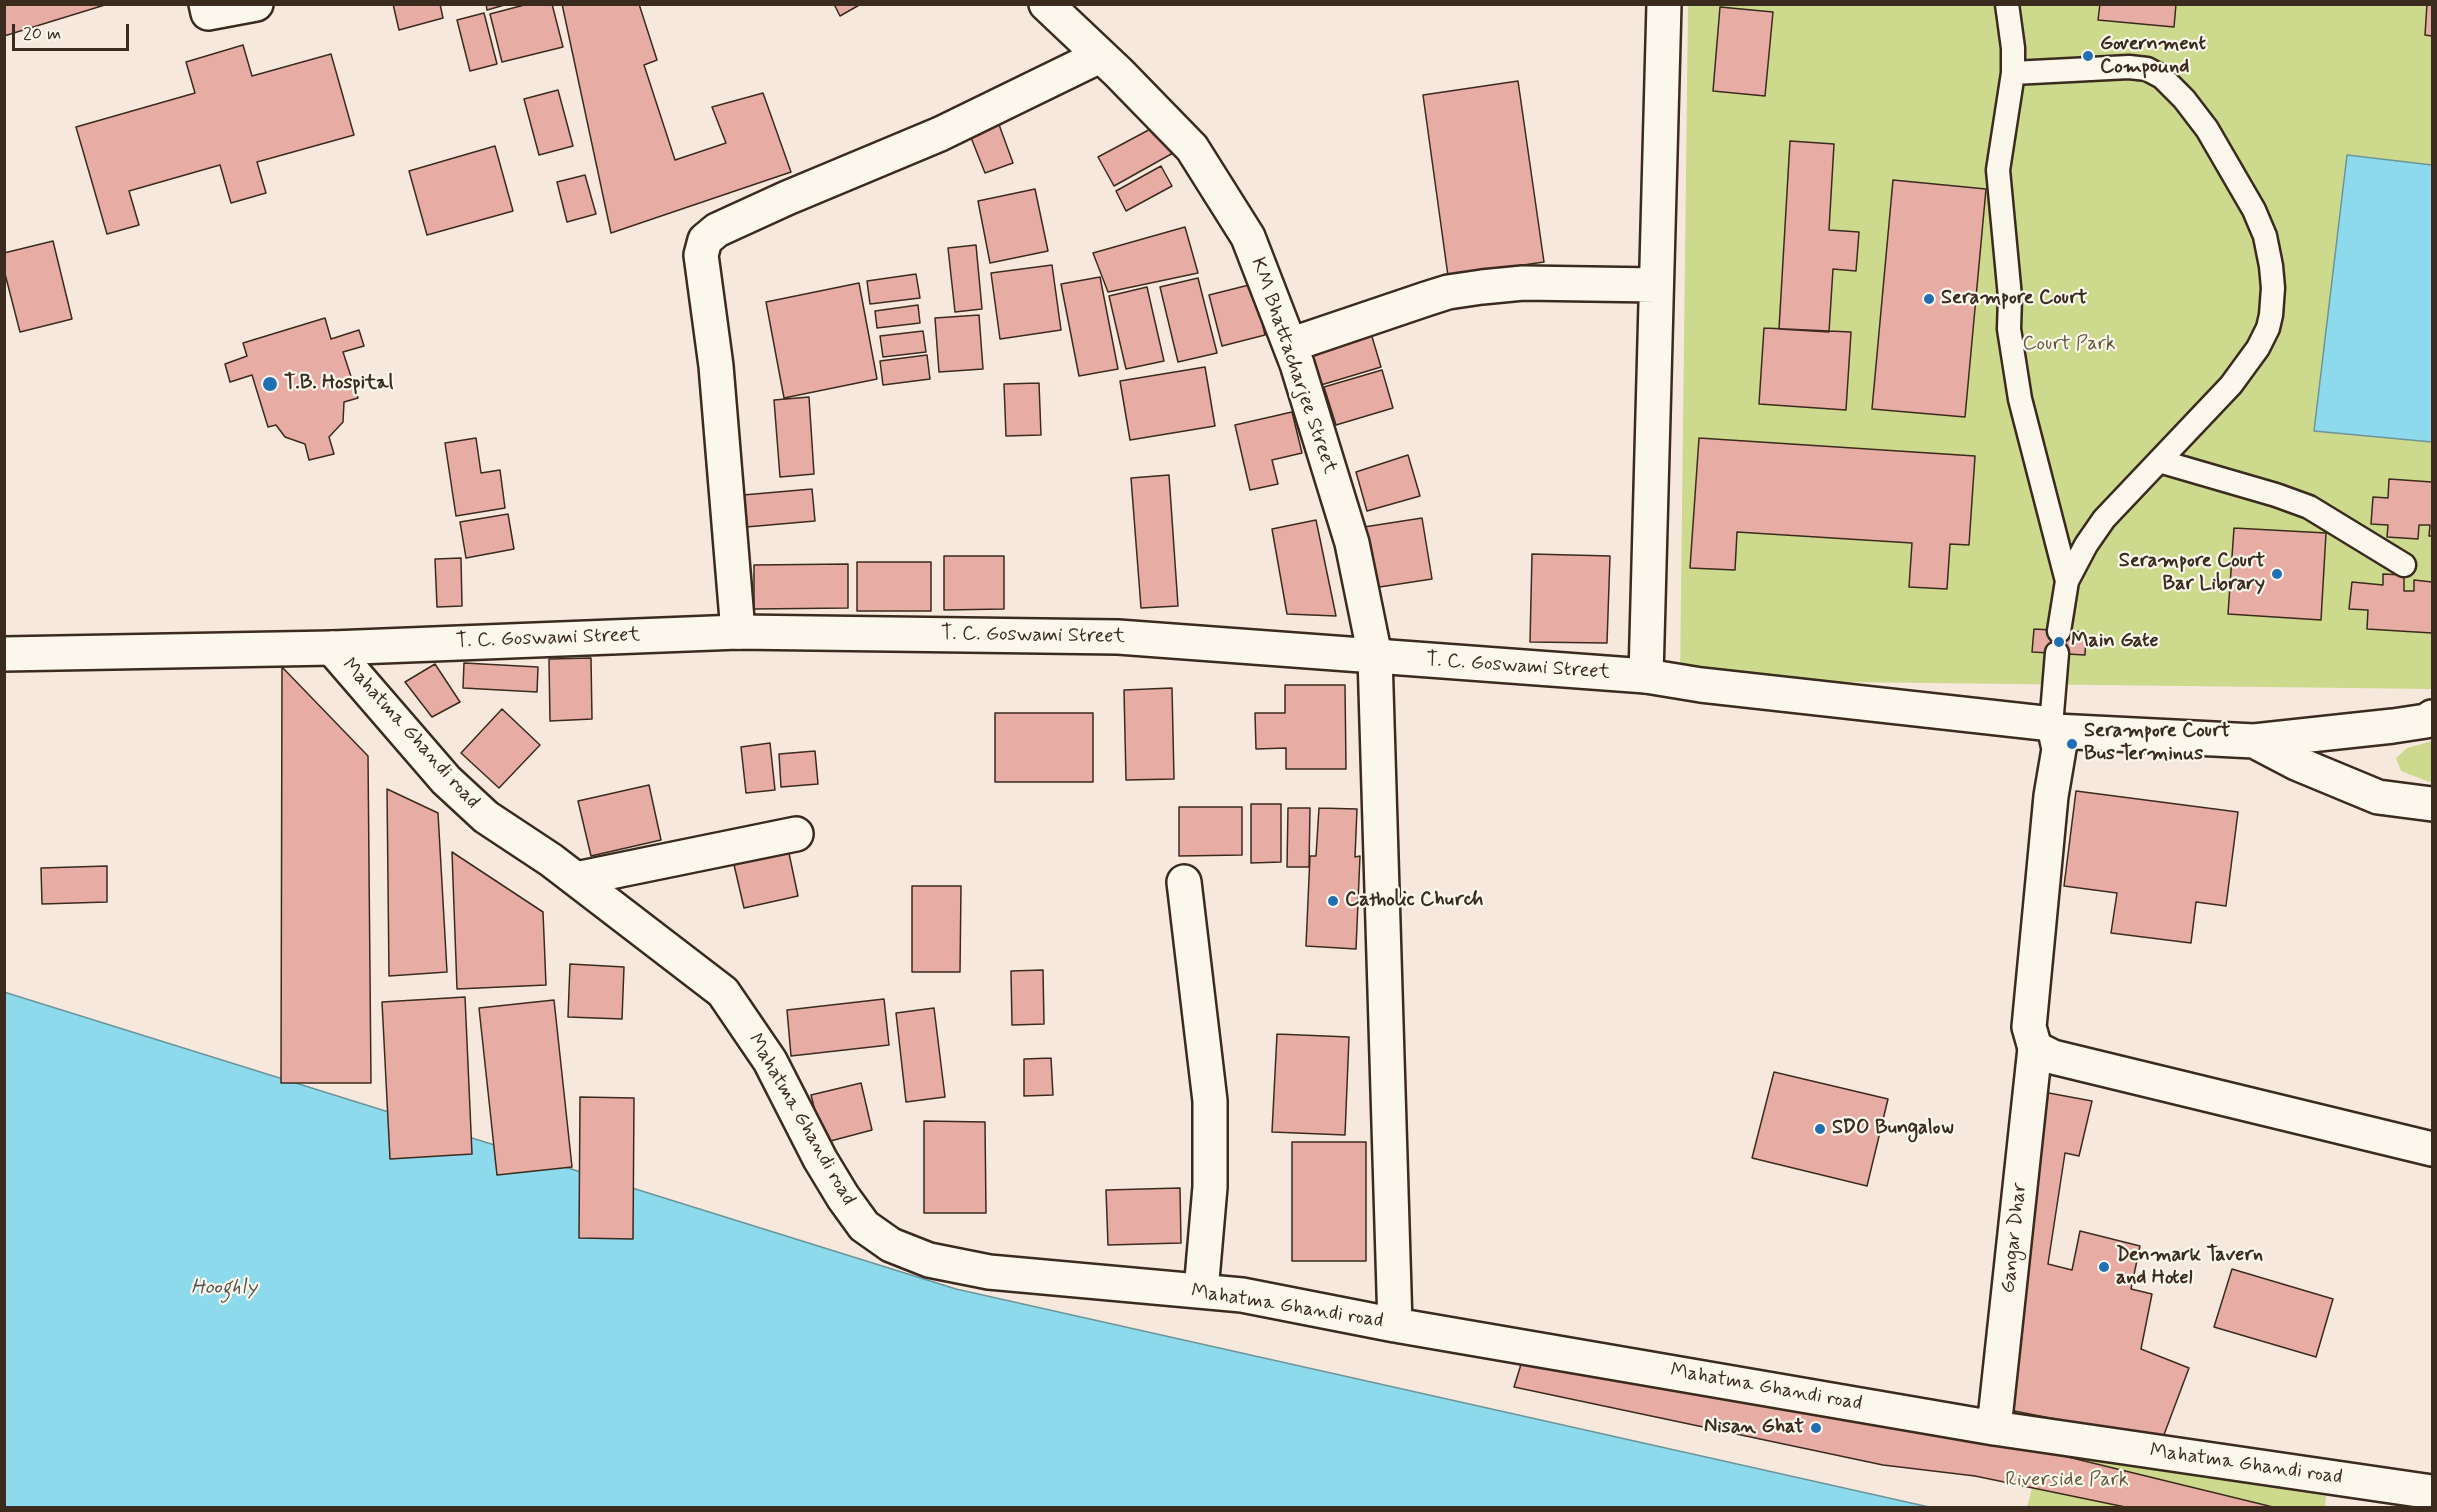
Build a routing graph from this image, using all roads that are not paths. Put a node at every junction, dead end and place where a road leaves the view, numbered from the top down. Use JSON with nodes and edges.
{"nodes":[{"id":1,"x":206,"y":4,"type":"edge"},
{"id":2,"x":256,"y":4,"type":"edge"},
{"id":3,"x":1046,"y":4,"type":"edge"},
{"id":4,"x":1664,"y":4,"type":"edge"},
{"id":5,"x":2007,"y":4,"type":"edge"},
{"id":6,"x":1100,"y":56,"type":"junction"},
{"id":7,"x":2013,"y":73,"type":"junction"},
{"id":8,"x":1656,"y":285,"type":"junction"},
{"id":9,"x":1290,"y":345,"type":"junction"},
{"id":10,"x":2159,"y":460,"type":"junction"},
{"id":11,"x":2404,"y":565,"type":"dead end"},
{"id":12,"x":2067,"y":581,"type":"junction"},
{"id":13,"x":2059,"y":631,"type":"dead end"},
{"id":14,"x":738,"y":632,"type":"junction"},
{"id":15,"x":332,"y":648,"type":"junction"},
{"id":16,"x":4,"y":654,"type":"edge"},
{"id":17,"x":2057,"y":654,"type":"dead end"},
{"id":18,"x":1375,"y":656,"type":"junction"},
{"id":19,"x":1646,"y":676,"type":"junction"},
{"id":20,"x":2433,"y":717,"type":"edge"},
{"id":21,"x":2053,"y":729,"type":"junction"},
{"id":22,"x":2254,"y":741,"type":"junction"},
{"id":23,"x":2433,"y":804,"type":"edge"},
{"id":24,"x":796,"y":834,"type":"dead end"},
{"id":25,"x":576,"y":879,"type":"junction"},
{"id":26,"x":1184,"y":882,"type":"dead end"},
{"id":27,"x":2035,"y":1048,"type":"junction"},
{"id":28,"x":2433,"y":1149,"type":"edge"},
{"id":29,"x":1201,"y":1291,"type":"junction"},
{"id":30,"x":1395,"y":1325,"type":"junction"},
{"id":31,"x":1995,"y":1428,"type":"junction"},
{"id":32,"x":2433,"y":1492,"type":"edge"}],
"edges":[{"from":1,"to":2,"type":"street"},
{"from":3,"to":6,"type":"street","name":"KM Bhattacharjee Street"},
{"from":4,"to":8,"type":"street"},
{"from":5,"to":7,"type":"lane"},
{"from":6,"to":9,"type":"street","name":"KM Bhattacharjee Street"},
{"from":6,"to":14,"type":"street"},
{"from":7,"to":10,"type":"lane"},
{"from":7,"to":12,"type":"lane"},
{"from":8,"to":9,"type":"street"},
{"from":8,"to":19,"type":"street"},
{"from":9,"to":18,"type":"street","name":"KM Bhattacharjee Street"},
{"from":10,"to":11,"type":"lane"},
{"from":10,"to":12,"type":"lane"},
{"from":12,"to":13,"type":"lane"},
{"from":14,"to":15,"type":"street","name":"T. C. Goswami Street"},
{"from":14,"to":18,"type":"street","name":"T. C. Goswami Street"},
{"from":15,"to":16,"type":"street","name":"T. C. Goswami Street"},
{"from":15,"to":25,"type":"street","name":"Mahatma Ghandi road"},
{"from":17,"to":21,"type":"lane"},
{"from":18,"to":19,"type":"street","name":"T. C. Goswami Street"},
{"from":18,"to":30,"type":"street","name":"KM Bhattacharjee Street"},
{"from":19,"to":21,"type":"street","name":"T. C. Goswami Street"},
{"from":20,"to":22,"type":"street","name":"T. C. Goswami Street"},
{"from":21,"to":22,"type":"street","name":"T. C. Goswami Street"},
{"from":21,"to":27,"type":"street","name":"Gangar Dhar"},
{"from":22,"to":23,"type":"street"},
{"from":24,"to":25,"type":"street"},
{"from":25,"to":29,"type":"street","name":"Mahatma Ghandi road"},
{"from":26,"to":29,"type":"street"},
{"from":27,"to":28,"type":"street"},
{"from":27,"to":31,"type":"street","name":"Gangar Dhar"},
{"from":29,"to":30,"type":"street","name":"Mahatma Ghandi road"},
{"from":30,"to":31,"type":"street","name":"Mahatma Ghandi road"},
{"from":31,"to":32,"type":"street","name":"Mahatma Ghandi road"}]}
